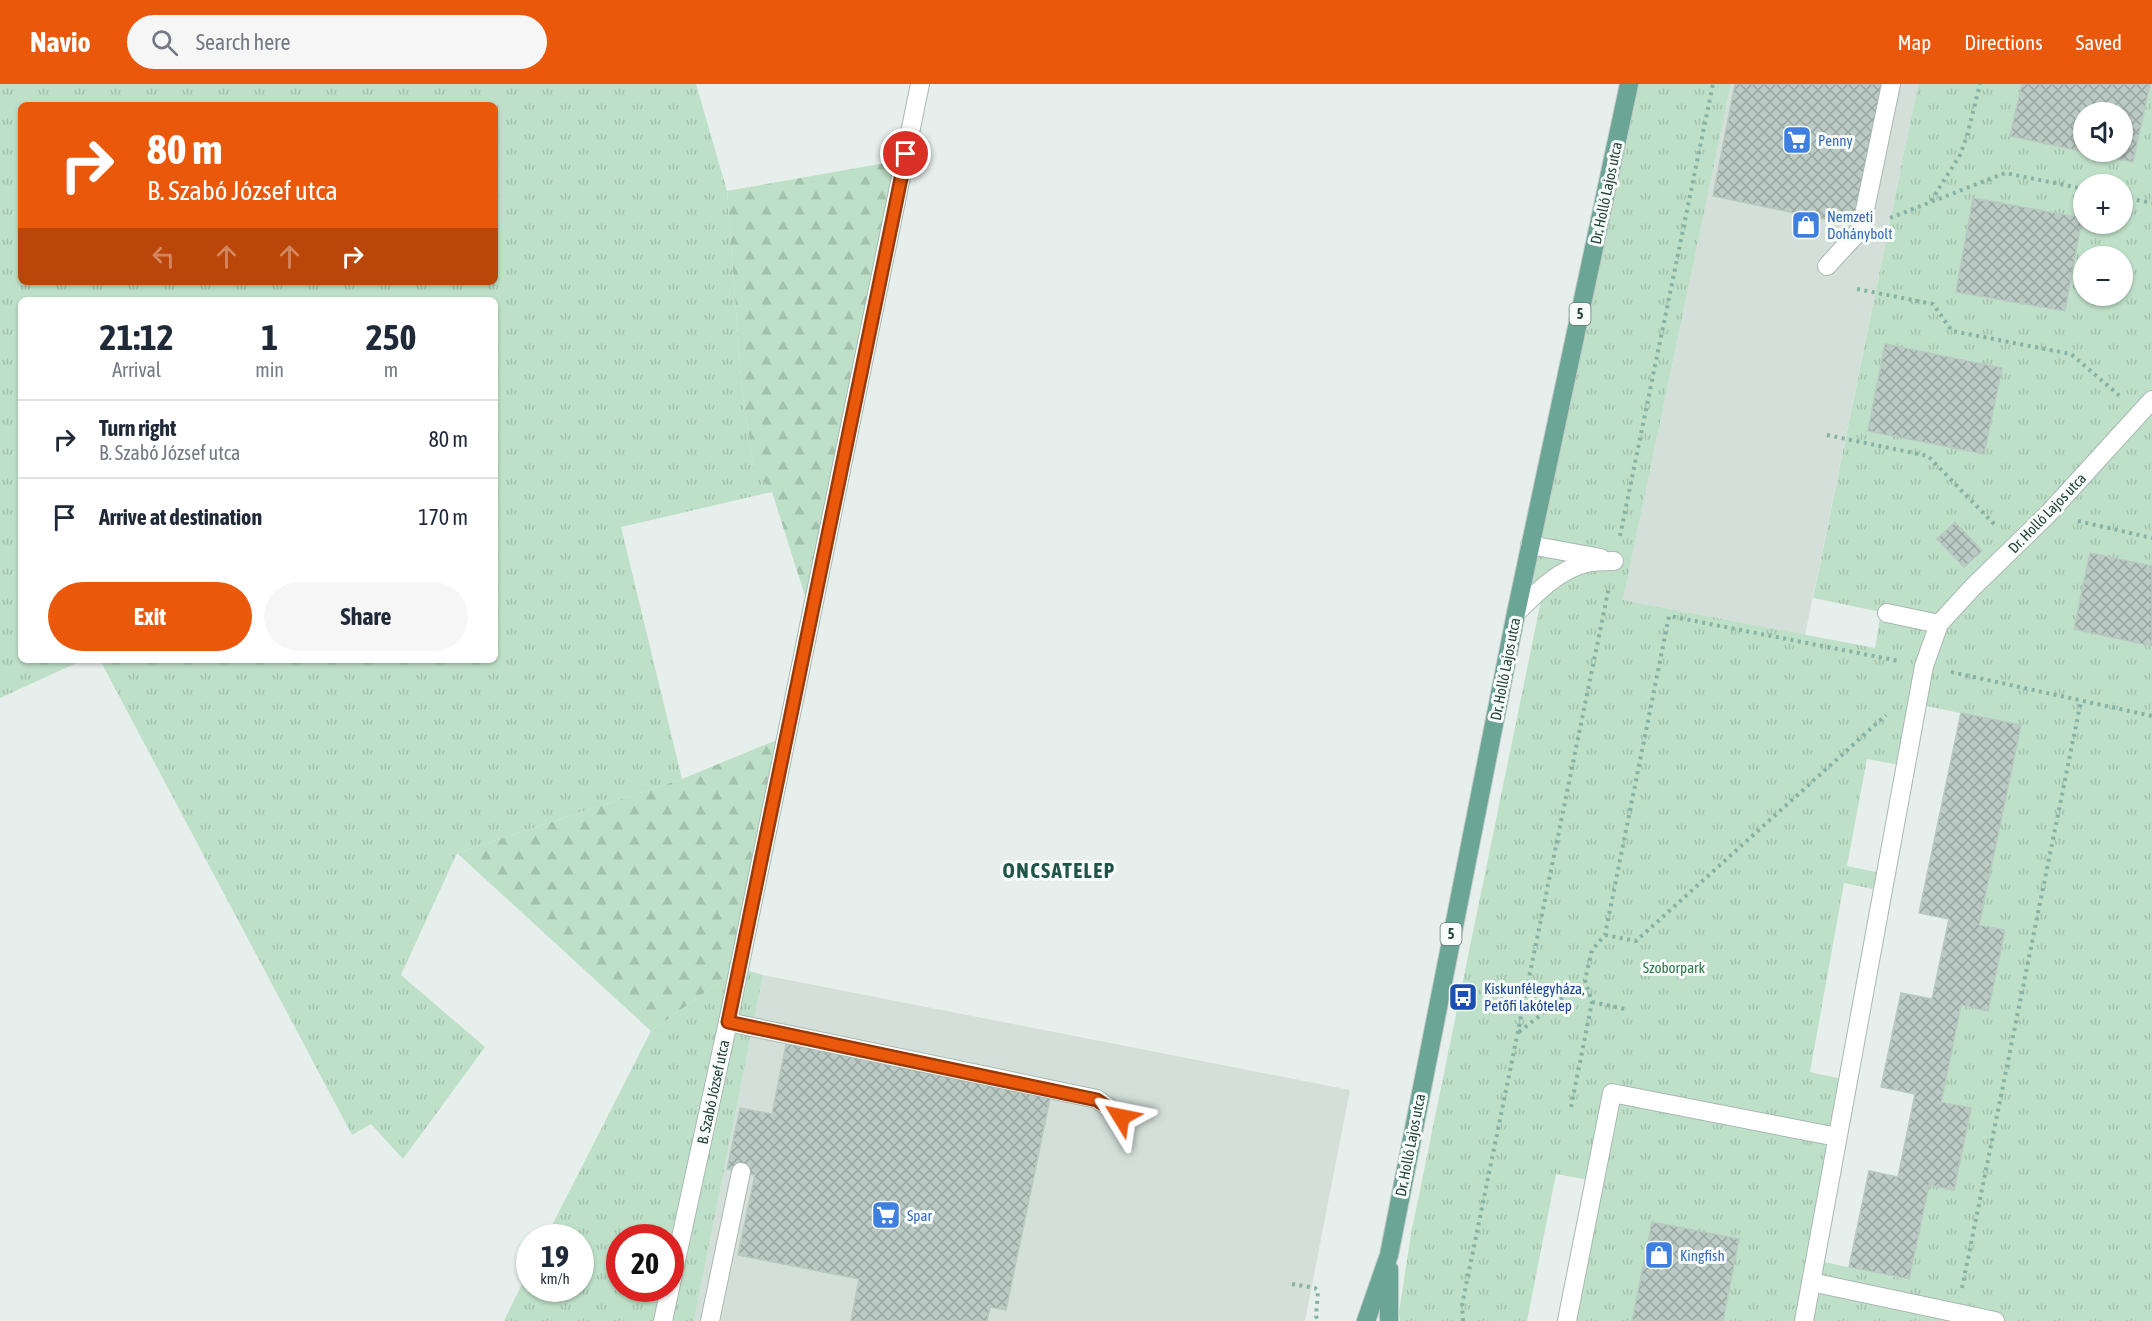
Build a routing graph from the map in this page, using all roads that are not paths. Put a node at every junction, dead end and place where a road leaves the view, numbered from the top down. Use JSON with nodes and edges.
{"nodes":[{"id":1,"x":920,"y":84,"type":"edge"},
{"id":2,"x":1629,"y":84,"type":"edge"},
{"id":3,"x":1891,"y":84,"type":"edge"},
{"id":4,"x":1827,"y":266,"type":"dead end"},
{"id":5,"x":2152,"y":400,"type":"edge"},
{"id":6,"x":1530,"y":545,"type":"junction"},
{"id":7,"x":1516,"y":613,"type":"junction"},
{"id":8,"x":1887,"y":613,"type":"dead end"},
{"id":9,"x":1939,"y":624,"type":"junction"},
{"id":10,"x":728,"y":1022,"type":"junction"},
{"id":11,"x":1121,"y":1117,"type":"dead end"},
{"id":12,"x":1837,"y":1137,"type":"junction"},
{"id":13,"x":741,"y":1172,"type":"dead end"},
{"id":14,"x":684,"y":1224,"type":"edge"},
{"id":15,"x":1389,"y":1255,"type":"junction"},
{"id":16,"x":1811,"y":1282,"type":"junction"},
{"id":17,"x":667,"y":1302,"type":"edge"},
{"id":18,"x":663,"y":1321,"type":"edge"},
{"id":19,"x":710,"y":1321,"type":"edge"},
{"id":20,"x":1366,"y":1321,"type":"edge"},
{"id":21,"x":1389,"y":1321,"type":"edge"},
{"id":22,"x":1567,"y":1321,"type":"edge"},
{"id":23,"x":1804,"y":1321,"type":"edge"},
{"id":24,"x":1995,"y":1321,"type":"edge"}],
"edges":[{"from":1,"to":10,"type":"street","name":"B. Szabó József utca"},
{"from":2,"to":6,"type":"main road","name":"Dr. Holló Lajos utca","number":"5"},
{"from":3,"to":4,"type":"street"},
{"from":5,"to":9,"type":"street","name":"Dr. Holló Lajos utca"},
{"from":6,"to":7,"type":"main road","name":"Dr. Holló Lajos utca","number":"5"},
{"from":6,"to":7,"type":"street"},
{"from":7,"to":15,"type":"main road","name":"Dr. Holló Lajos utca","number":"5"},
{"from":8,"to":9,"type":"street"},
{"from":9,"to":12,"type":"street","name":"Dr. Holló Lajos utca"},
{"from":10,"to":11,"type":"street"},
{"from":10,"to":14,"type":"street","name":"B. Szabó József utca"},
{"from":12,"to":16,"type":"street","name":"Dr. Holló Lajos utca"},
{"from":12,"to":22,"type":"street"},
{"from":13,"to":19,"type":"street"},
{"from":15,"to":20,"type":"main road","number":"5"},
{"from":15,"to":21,"type":"main road","number":"5"},
{"from":16,"to":23,"type":"street","name":"Dr. Holló Lajos utca"},
{"from":16,"to":24,"type":"street"},
{"from":17,"to":18,"type":"street","name":"B. Szabó József utca"}]}
